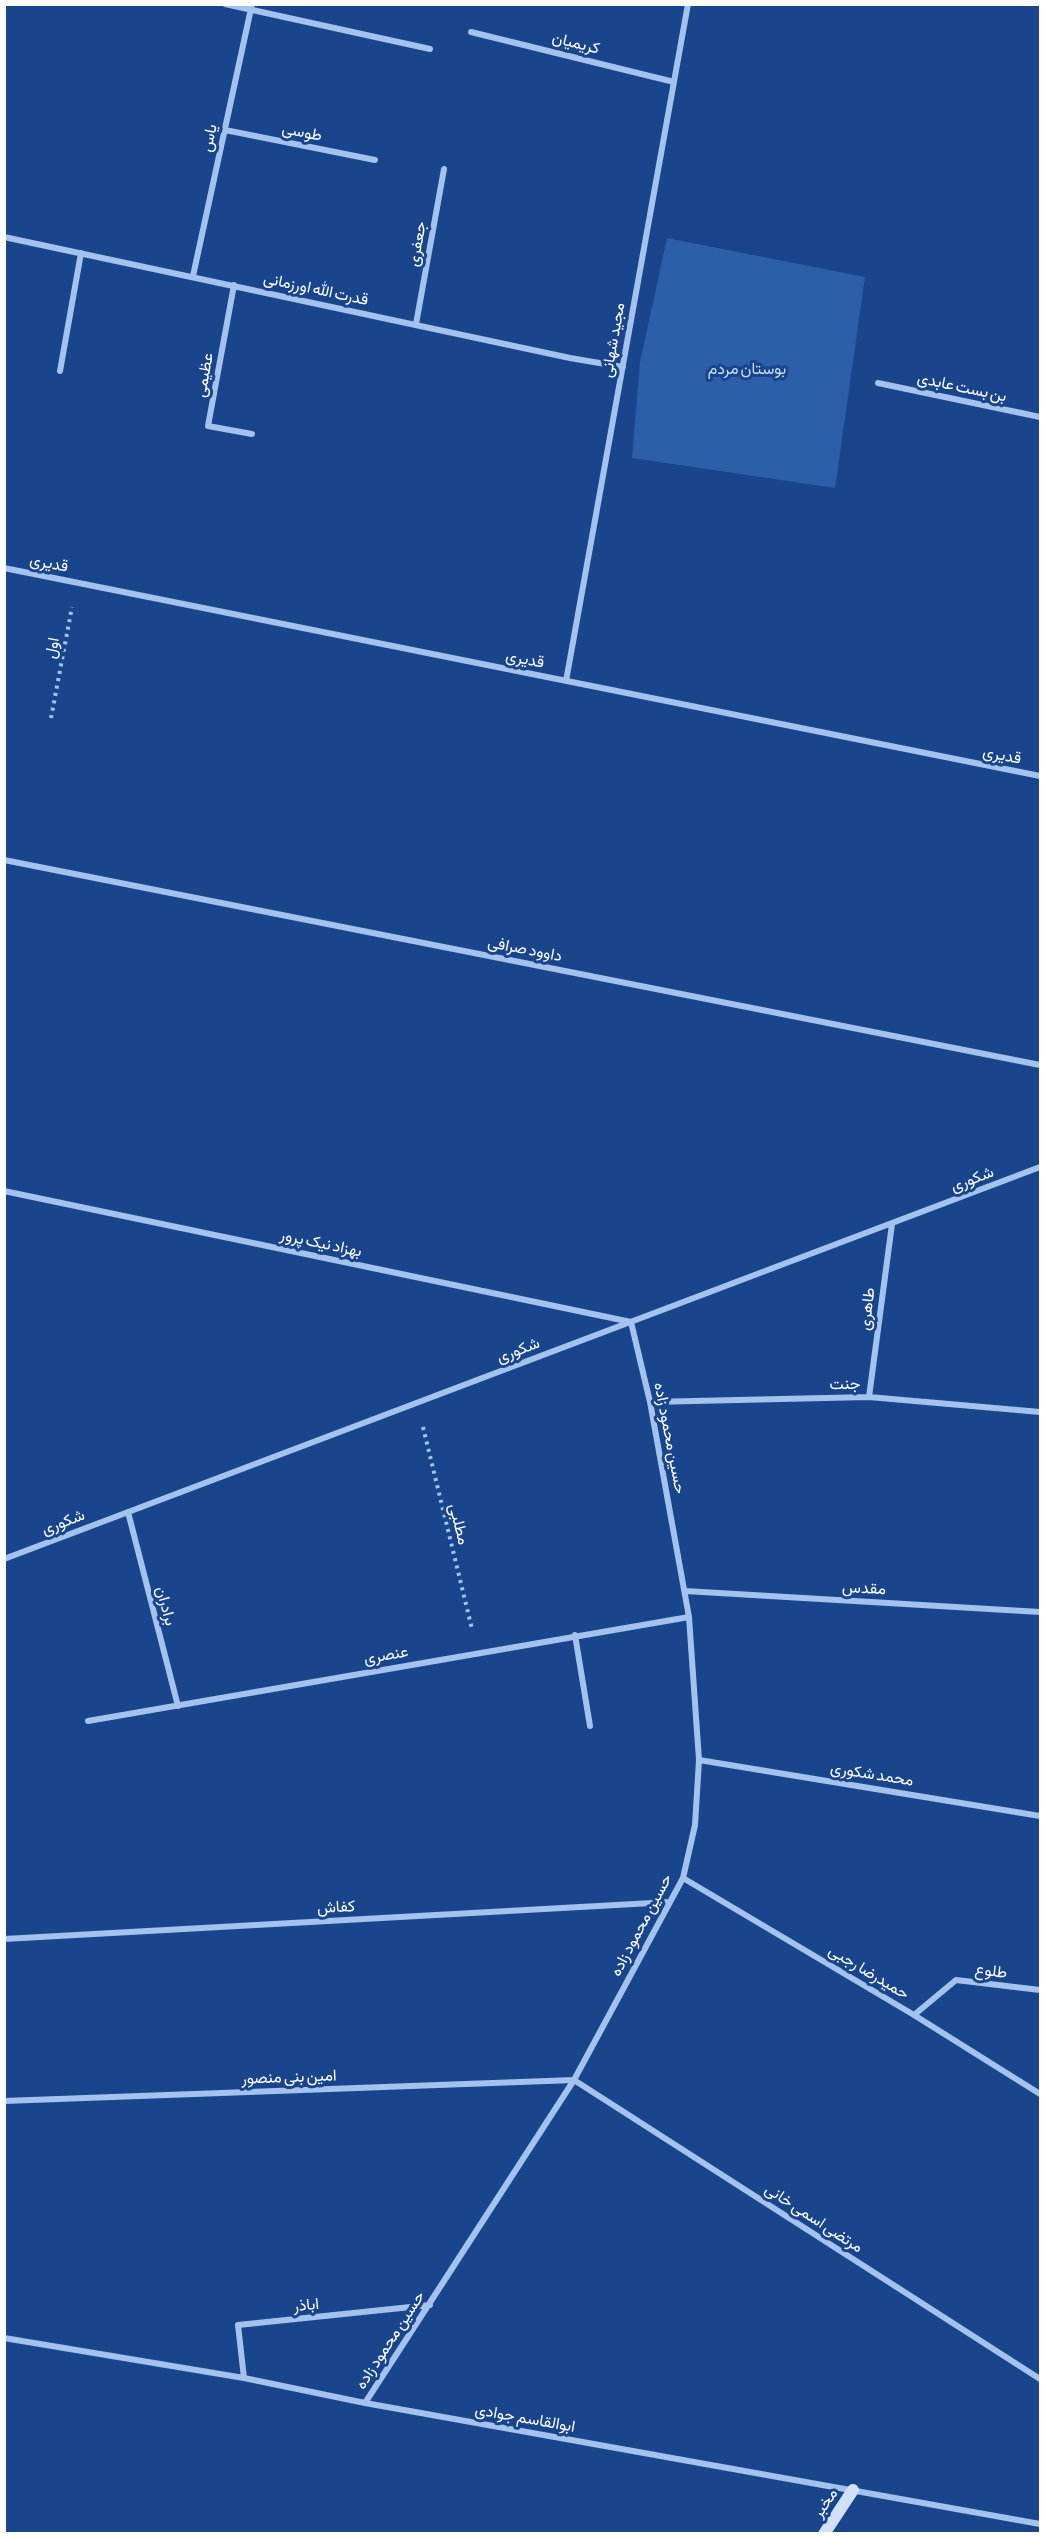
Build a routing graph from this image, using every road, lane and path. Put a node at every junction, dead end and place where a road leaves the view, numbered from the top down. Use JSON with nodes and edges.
{"nodes":[{"id":1,"x":225,"y":4,"type":"edge"},
{"id":2,"x":688,"y":4,"type":"edge"},
{"id":3,"x":251,"y":7,"type":"edge"},
{"id":4,"x":471,"y":32,"type":"dead end"},
{"id":5,"x":430,"y":49,"type":"dead end"},
{"id":6,"x":674,"y":82,"type":"junction"},
{"id":7,"x":225,"y":130,"type":"junction"},
{"id":8,"x":375,"y":160,"type":"dead end"},
{"id":9,"x":444,"y":169,"type":"dead end"},
{"id":10,"x":4,"y":237,"type":"edge"},
{"id":11,"x":81,"y":253,"type":"junction"},
{"id":12,"x":193,"y":276,"type":"junction"},
{"id":13,"x":234,"y":285,"type":"junction"},
{"id":14,"x":416,"y":324,"type":"junction"},
{"id":15,"x":622,"y":367,"type":"junction"},
{"id":16,"x":60,"y":371,"type":"dead end"},
{"id":17,"x":878,"y":384,"type":"dead end"},
{"id":18,"x":1041,"y":417,"type":"edge"},
{"id":19,"x":252,"y":434,"type":"dead end"},
{"id":20,"x":4,"y":568,"type":"edge"},
{"id":21,"x":76,"y":582,"type":"junction"},
{"id":22,"x":566,"y":681,"type":"junction"},
{"id":23,"x":51,"y":718,"type":"dead end"},
{"id":24,"x":1041,"y":776,"type":"edge"},
{"id":25,"x":4,"y":860,"type":"edge"},
{"id":26,"x":1041,"y":1065,"type":"edge"},
{"id":27,"x":1041,"y":1167,"type":"edge"},
{"id":28,"x":4,"y":1191,"type":"edge"},
{"id":29,"x":891,"y":1224,"type":"junction"},
{"id":30,"x":631,"y":1322,"type":"junction"},
{"id":31,"x":869,"y":1397,"type":"junction"},
{"id":32,"x":418,"y":1402,"type":"junction"},
{"id":33,"x":650,"y":1402,"type":"junction"},
{"id":34,"x":1041,"y":1412,"type":"edge"},
{"id":35,"x":128,"y":1512,"type":"junction"},
{"id":36,"x":4,"y":1559,"type":"edge"},
{"id":37,"x":686,"y":1591,"type":"junction"},
{"id":38,"x":1041,"y":1612,"type":"edge"},
{"id":39,"x":689,"y":1617,"type":"junction"},
{"id":40,"x":575,"y":1635,"type":"junction"},
{"id":41,"x":478,"y":1652,"type":"junction"},
{"id":42,"x":178,"y":1706,"type":"junction"},
{"id":43,"x":88,"y":1721,"type":"dead end"},
{"id":44,"x":590,"y":1726,"type":"dead end"},
{"id":45,"x":699,"y":1760,"type":"junction"},
{"id":46,"x":1041,"y":1816,"type":"edge"},
{"id":47,"x":683,"y":1878,"type":"junction"},
{"id":48,"x":670,"y":1902,"type":"junction"},
{"id":49,"x":4,"y":1939,"type":"edge"},
{"id":50,"x":1041,"y":1990,"type":"edge"},
{"id":51,"x":914,"y":2014,"type":"junction"},
{"id":52,"x":574,"y":2080,"type":"junction"},
{"id":53,"x":1041,"y":2094,"type":"edge"},
{"id":54,"x":4,"y":2101,"type":"edge"},
{"id":55,"x":430,"y":2305,"type":"junction"},
{"id":56,"x":4,"y":2338,"type":"edge"},
{"id":57,"x":244,"y":2378,"type":"junction"},
{"id":58,"x":1041,"y":2379,"type":"edge"},
{"id":59,"x":365,"y":2403,"type":"junction"},
{"id":60,"x":853,"y":2490,"type":"junction"},
{"id":61,"x":1041,"y":2524,"type":"edge"},
{"id":62,"x":824,"y":2534,"type":"edge"}],
"edges":[{"from":1,"to":3,"type":"street"},
{"from":2,"to":6,"type":"street","name":"مجید شهانی"},
{"from":3,"to":5,"type":"street"},
{"from":3,"to":7,"type":"street","name":"یاس"},
{"from":4,"to":6,"type":"street","name":"کریمیان"},
{"from":6,"to":15,"type":"street","name":"مجید شهانی"},
{"from":7,"to":8,"type":"street","name":"طوسی"},
{"from":7,"to":12,"type":"street","name":"یاس"},
{"from":9,"to":14,"type":"street","name":"جعفری"},
{"from":10,"to":11,"type":"street","name":"قدرت الله اورزمانی"},
{"from":11,"to":12,"type":"street","name":"قدرت الله اورزمانی"},
{"from":11,"to":16,"type":"street"},
{"from":12,"to":13,"type":"street","name":"قدرت الله اورزمانی"},
{"from":13,"to":14,"type":"street","name":"قدرت الله اورزمانی"},
{"from":13,"to":19,"type":"street","name":"عظیمی"},
{"from":14,"to":15,"type":"street","name":"قدرت الله اورزمانی"},
{"from":15,"to":22,"type":"street","name":"مجید شهانی"},
{"from":17,"to":18,"type":"street","name":"بن بست عابدی"},
{"from":20,"to":21,"type":"street","name":"قدیری"},
{"from":21,"to":22,"type":"street","name":"قدیری"},
{"from":21,"to":23,"type":"path","name":"اول"},
{"from":22,"to":24,"type":"street","name":"قدیری"},
{"from":25,"to":26,"type":"street","name":"داوود صرافی"},
{"from":27,"to":29,"type":"street","name":"شکوری"},
{"from":28,"to":30,"type":"street","name":"بهزاد نیک پرور"},
{"from":29,"to":30,"type":"street","name":"شکوری"},
{"from":29,"to":31,"type":"street","name":"طاهری"},
{"from":30,"to":32,"type":"street","name":"شکوری"},
{"from":30,"to":33,"type":"street","name":"حسین محمود زاده"},
{"from":31,"to":33,"type":"street","name":"جنت"},
{"from":31,"to":34,"type":"street","name":"جنت"},
{"from":32,"to":35,"type":"street","name":"شکوری"},
{"from":32,"to":41,"type":"path","name":"مطلبی"},
{"from":33,"to":37,"type":"street","name":"حسین محمود زاده"},
{"from":35,"to":36,"type":"street","name":"شکوری"},
{"from":35,"to":42,"type":"street","name":"برادران"},
{"from":37,"to":38,"type":"street","name":"مقدس"},
{"from":37,"to":39,"type":"street","name":"حسین محمود زاده"},
{"from":39,"to":40,"type":"street","name":"عنصری"},
{"from":39,"to":45,"type":"street","name":"حسین محمود زاده"},
{"from":40,"to":41,"type":"street","name":"عنصری"},
{"from":40,"to":44,"type":"street"},
{"from":41,"to":42,"type":"street","name":"عنصری"},
{"from":42,"to":43,"type":"street","name":"عنصری"},
{"from":45,"to":46,"type":"street","name":"محمد شکوری"},
{"from":45,"to":47,"type":"street","name":"حسین محمود زاده"},
{"from":47,"to":48,"type":"street","name":"حسین محمود زاده"},
{"from":47,"to":51,"type":"street","name":"حمیدرضا رجبی"},
{"from":48,"to":49,"type":"street","name":"کفاش"},
{"from":48,"to":52,"type":"street","name":"حسین محمود زاده"},
{"from":50,"to":51,"type":"street","name":"طلوع"},
{"from":51,"to":53,"type":"street","name":"حمیدرضا رجبی"},
{"from":52,"to":54,"type":"street","name":"امین بنی منصور"},
{"from":52,"to":55,"type":"street","name":"حسین محمود زاده"},
{"from":52,"to":58,"type":"street","name":"مرتضی اسمی خانی"},
{"from":55,"to":57,"type":"street","name":"اباذر"},
{"from":55,"to":59,"type":"street","name":"حسین محمود زاده"},
{"from":56,"to":57,"type":"street","name":"ابوالقاسم جوادی"},
{"from":57,"to":59,"type":"street","name":"ابوالقاسم جوادی"},
{"from":59,"to":60,"type":"street","name":"ابوالقاسم جوادی"},
{"from":60,"to":61,"type":"street","name":"ابوالقاسم جوادی"},
{"from":60,"to":62,"type":"main road","name":"مخبر"}]}
